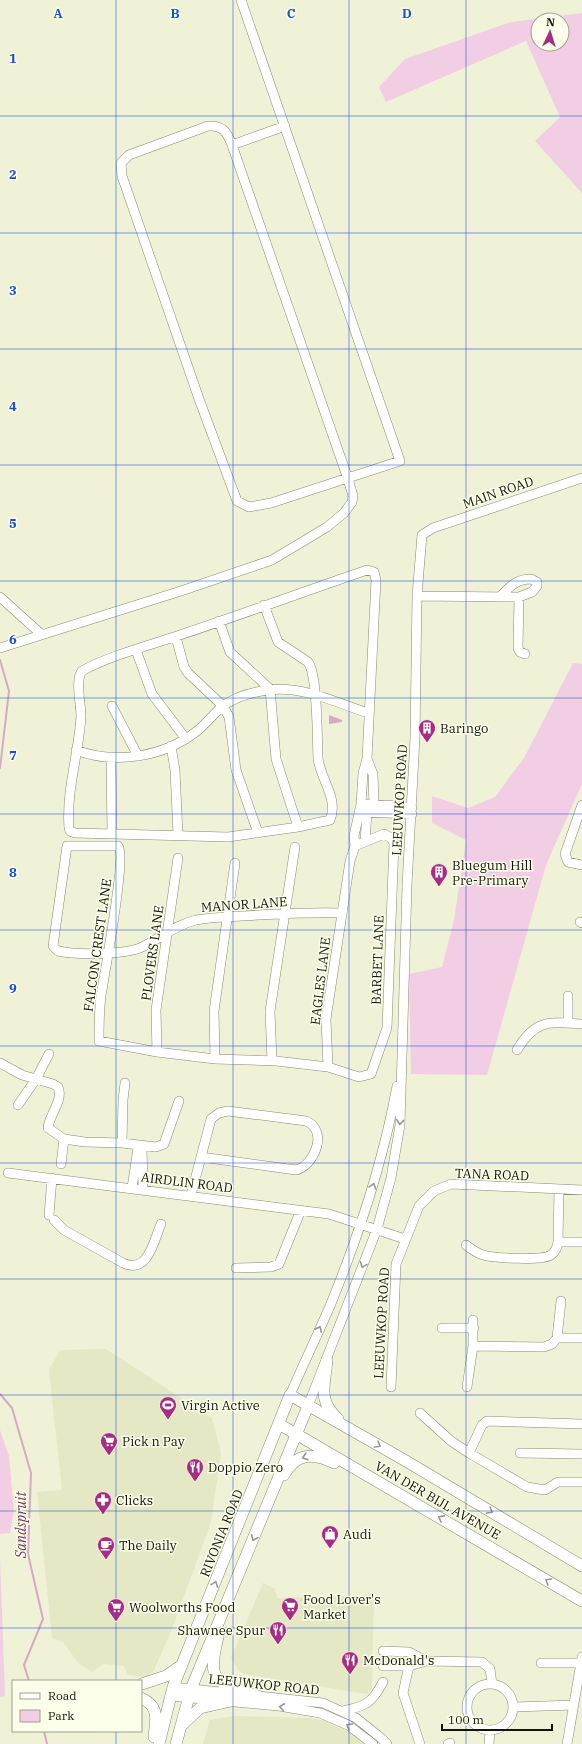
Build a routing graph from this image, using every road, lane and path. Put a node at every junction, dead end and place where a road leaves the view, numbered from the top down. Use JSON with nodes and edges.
{"nodes":[{"id":1,"x":241,"y":0,"type":"edge"},
{"id":2,"x":285,"y":126,"type":"junction"},
{"id":3,"x":232,"y":145,"type":"junction"},
{"id":4,"x":582,"y":478,"type":"edge"},
{"id":5,"x":348,"y":479,"type":"junction"},
{"id":6,"x":422,"y":534,"type":"joint"},
{"id":7,"x":418,"y":596,"type":"junction"},
{"id":8,"x":501,"y":596,"type":"junction"},
{"id":9,"x":0,"y":597,"type":"edge"},
{"id":10,"x":519,"y":597,"type":"junction"},
{"id":11,"x":264,"y":605,"type":"junction"},
{"id":12,"x":220,"y":621,"type":"junction"},
{"id":13,"x":41,"y":634,"type":"junction"},
{"id":14,"x":176,"y":637,"type":"junction"},
{"id":15,"x":0,"y":648,"type":"edge"},
{"id":16,"x":136,"y":650,"type":"junction"},
{"id":17,"x":525,"y":654,"type":"dead end"},
{"id":18,"x":270,"y":689,"type":"junction"},
{"id":19,"x":315,"y":696,"type":"junction"},
{"id":20,"x":112,"y":706,"type":"dead end"},
{"id":21,"x":223,"y":706,"type":"junction"},
{"id":22,"x":368,"y":713,"type":"junction"},
{"id":23,"x":186,"y":739,"type":"junction"},
{"id":24,"x":171,"y":746,"type":"junction"},
{"id":25,"x":76,"y":750,"type":"junction"},
{"id":26,"x":138,"y":756,"type":"junction"},
{"id":27,"x":112,"y":758,"type":"junction"},
{"id":28,"x":367,"y":759,"type":"junction"},
{"id":29,"x":374,"y":805,"type":"junction"},
{"id":30,"x":582,"y":805,"type":"edge"},
{"id":31,"x":362,"y":810,"type":"junction"},
{"id":32,"x":412,"y":811,"type":"junction"},
{"id":33,"x":298,"y":827,"type":"junction"},
{"id":34,"x":258,"y":833,"type":"junction"},
{"id":35,"x":112,"y":834,"type":"junction"},
{"id":36,"x":178,"y":835,"type":"junction"},
{"id":37,"x":365,"y":841,"type":"junction"},
{"id":38,"x":355,"y":846,"type":"junction"},
{"id":39,"x":295,"y":847,"type":"dead end"},
{"id":40,"x":178,"y":858,"type":"dead end"},
{"id":41,"x":235,"y":863,"type":"dead end"},
{"id":42,"x":582,"y":864,"type":"edge"},
{"id":43,"x":286,"y":913,"type":"junction"},
{"id":44,"x":341,"y":913,"type":"junction"},
{"id":45,"x":229,"y":917,"type":"junction"},
{"id":46,"x":168,"y":931,"type":"junction"},
{"id":47,"x":60,"y":952,"type":"joint"},
{"id":48,"x":108,"y":952,"type":"junction"},
{"id":49,"x":568,"y":996,"type":"dead end"},
{"id":50,"x":568,"y":1023,"type":"junction"},
{"id":51,"x":582,"y":1024,"type":"edge"},
{"id":52,"x":517,"y":1050,"type":"dead end"},
{"id":53,"x":157,"y":1052,"type":"junction"},
{"id":54,"x":48,"y":1054,"type":"dead end"},
{"id":55,"x":215,"y":1059,"type":"junction"},
{"id":56,"x":272,"y":1061,"type":"junction"},
{"id":57,"x":0,"y":1063,"type":"edge"},
{"id":58,"x":328,"y":1067,"type":"junction"},
{"id":59,"x":400,"y":1069,"type":"junction"},
{"id":60,"x":36,"y":1079,"type":"junction"},
{"id":61,"x":125,"y":1083,"type":"dead end"},
{"id":62,"x":178,"y":1102,"type":"dead end"},
{"id":63,"x":18,"y":1105,"type":"dead end"},
{"id":64,"x":64,"y":1139,"type":"junction"},
{"id":65,"x":122,"y":1143,"type":"junction"},
{"id":66,"x":140,"y":1146,"type":"junction"},
{"id":67,"x":201,"y":1157,"type":"junction"},
{"id":68,"x":61,"y":1164,"type":"dead end"},
{"id":69,"x":8,"y":1173,"type":"dead end"},
{"id":70,"x":54,"y":1178,"type":"junction"},
{"id":71,"x":132,"y":1188,"type":"junction"},
{"id":72,"x":143,"y":1189,"type":"junction"},
{"id":73,"x":559,"y":1190,"type":"junction"},
{"id":74,"x":582,"y":1190,"type":"edge"},
{"id":75,"x":191,"y":1195,"type":"junction"},
{"id":76,"x":301,"y":1210,"type":"junction"},
{"id":77,"x":361,"y":1223,"type":"junction"},
{"id":78,"x":161,"y":1224,"type":"dead end"},
{"id":79,"x":377,"y":1229,"type":"junction"},
{"id":80,"x":405,"y":1239,"type":"junction"},
{"id":81,"x":558,"y":1242,"type":"junction"},
{"id":82,"x":582,"y":1242,"type":"edge"},
{"id":83,"x":466,"y":1245,"type":"dead end"},
{"id":84,"x":236,"y":1268,"type":"dead end"},
{"id":85,"x":561,"y":1300,"type":"dead end"},
{"id":86,"x":442,"y":1328,"type":"dead end"},
{"id":87,"x":557,"y":1338,"type":"junction"},
{"id":88,"x":582,"y":1338,"type":"edge"},
{"id":89,"x":473,"y":1346,"type":"junction"},
{"id":90,"x":327,"y":1360,"type":"junction"},
{"id":91,"x":391,"y":1387,"type":"dead end"},
{"id":92,"x":467,"y":1387,"type":"dead end"},
{"id":93,"x":290,"y":1395,"type":"junction"},
{"id":94,"x":308,"y":1406,"type":"junction"},
{"id":95,"x":420,"y":1413,"type":"dead end"},
{"id":96,"x":279,"y":1424,"type":"junction"},
{"id":97,"x":582,"y":1424,"type":"edge"},
{"id":98,"x":345,"y":1425,"type":"junction"},
{"id":99,"x":296,"y":1433,"type":"junction"},
{"id":100,"x":469,"y":1453,"type":"junction"},
{"id":101,"x":520,"y":1453,"type":"dead end"},
{"id":102,"x":582,"y":1454,"type":"edge"},
{"id":103,"x":582,"y":1482,"type":"edge"},
{"id":104,"x":392,"y":1491,"type":"junction"},
{"id":105,"x":269,"y":1503,"type":"junction"},
{"id":106,"x":582,"y":1566,"type":"edge"},
{"id":107,"x":228,"y":1596,"type":"junction"},
{"id":108,"x":582,"y":1601,"type":"edge"},
{"id":109,"x":384,"y":1652,"type":"dead end"},
{"id":110,"x":582,"y":1660,"type":"edge"},
{"id":111,"x":426,"y":1661,"type":"junction"},
{"id":112,"x":541,"y":1663,"type":"dead end"},
{"id":113,"x":183,"y":1665,"type":"junction"},
{"id":114,"x":384,"y":1666,"type":"dead end"},
{"id":115,"x":409,"y":1666,"type":"junction"},
{"id":116,"x":383,"y":1682,"type":"dead end"},
{"id":117,"x":142,"y":1684,"type":"dead end"},
{"id":118,"x":492,"y":1684,"type":"junction"},
{"id":119,"x":172,"y":1692,"type":"junction"},
{"id":120,"x":190,"y":1693,"type":"junction"},
{"id":121,"x":258,"y":1696,"type":"junction"},
{"id":122,"x":142,"y":1699,"type":"edge"},
{"id":123,"x":231,"y":1701,"type":"junction"},
{"id":124,"x":574,"y":1705,"type":"junction"},
{"id":125,"x":514,"y":1707,"type":"junction"},
{"id":126,"x":343,"y":1711,"type":"junction"},
{"id":127,"x":179,"y":1728,"type":"junction"},
{"id":128,"x":490,"y":1731,"type":"junction"},
{"id":129,"x":153,"y":1744,"type":"edge"},
{"id":130,"x":158,"y":1744,"type":"edge"},
{"id":131,"x":176,"y":1744,"type":"edge"},
{"id":132,"x":373,"y":1744,"type":"edge"},
{"id":133,"x":387,"y":1744,"type":"edge"},
{"id":134,"x":420,"y":1744,"type":"edge"},
{"id":135,"x":489,"y":1744,"type":"edge"},
{"id":136,"x":567,"y":1744,"type":"edge"}],
"edges":[{"from":1,"to":2,"type":"street"},
{"from":2,"to":3,"type":"street"},
{"from":2,"to":5,"type":"street"},
{"from":3,"to":5,"type":"street"},
{"from":3,"to":5,"type":"street"},
{"from":4,"to":6,"type":"street","name":"MAIN ROAD"},
{"from":5,"to":13,"type":"street"},
{"from":6,"to":7,"type":"street","name":"LEEUWKOP ROAD"},
{"from":7,"to":8,"type":"street"},
{"from":7,"to":32,"type":"street","name":"LEEUWKOP ROAD"},
{"from":8,"to":10,"type":"street"},
{"from":8,"to":10,"type":"street"},
{"from":9,"to":13,"type":"street"},
{"from":10,"to":17,"type":"street"},
{"from":11,"to":12,"type":"street"},
{"from":11,"to":19,"type":"street"},
{"from":11,"to":22,"type":"street"},
{"from":12,"to":14,"type":"street"},
{"from":12,"to":18,"type":"street"},
{"from":13,"to":15,"type":"street"},
{"from":14,"to":16,"type":"street"},
{"from":14,"to":21,"type":"street"},
{"from":16,"to":23,"type":"street"},
{"from":16,"to":25,"type":"street"},
{"from":18,"to":19,"type":"street"},
{"from":18,"to":21,"type":"street"},
{"from":18,"to":33,"type":"street"},
{"from":19,"to":22,"type":"street"},
{"from":19,"to":33,"type":"street"},
{"from":20,"to":26,"type":"street"},
{"from":21,"to":23,"type":"street"},
{"from":21,"to":34,"type":"street"},
{"from":22,"to":28,"type":"street"},
{"from":23,"to":24,"type":"street"},
{"from":24,"to":26,"type":"street"},
{"from":24,"to":36,"type":"street"},
{"from":25,"to":27,"type":"street"},
{"from":25,"to":35,"type":"street"},
{"from":26,"to":27,"type":"street"},
{"from":27,"to":35,"type":"street"},
{"from":28,"to":29,"type":"street"},
{"from":28,"to":31,"type":"street"},
{"from":29,"to":31,"type":"street"},
{"from":29,"to":32,"type":"street"},
{"from":30,"to":42,"type":"street"},
{"from":31,"to":32,"type":"street"},
{"from":31,"to":37,"type":"street"},
{"from":31,"to":38,"type":"street","name":"EAGLES LANE"},
{"from":32,"to":59,"type":"street","name":"LEEUWKOP ROAD"},
{"from":33,"to":34,"type":"street"},
{"from":34,"to":36,"type":"street"},
{"from":35,"to":36,"type":"street"},
{"from":37,"to":38,"type":"street","name":"BARBET LANE"},
{"from":37,"to":58,"type":"street","name":"BARBET LANE"},
{"from":38,"to":44,"type":"street","name":"EAGLES LANE"},
{"from":39,"to":43,"type":"street"},
{"from":40,"to":46,"type":"street","name":"PLOVERS LANE"},
{"from":41,"to":45,"type":"street"},
{"from":43,"to":44,"type":"street","name":"MANOR LANE"},
{"from":43,"to":45,"type":"street","name":"MANOR LANE"},
{"from":43,"to":56,"type":"street"},
{"from":44,"to":58,"type":"street","name":"EAGLES LANE"},
{"from":45,"to":46,"type":"street","name":"MANOR LANE"},
{"from":45,"to":55,"type":"street"},
{"from":46,"to":48,"type":"street","name":"MANOR LANE"},
{"from":46,"to":53,"type":"street","name":"PLOVERS LANE"},
{"from":47,"to":48,"type":"street","name":"MANOR LANE"},
{"from":47,"to":48,"type":"street","name":"FALCON CREST LANE"},
{"from":48,"to":53,"type":"street","name":"FALCON CREST LANE"},
{"from":49,"to":50,"type":"street"},
{"from":50,"to":51,"type":"street"},
{"from":50,"to":52,"type":"street"},
{"from":53,"to":55,"type":"street"},
{"from":54,"to":60,"type":"street"},
{"from":55,"to":56,"type":"street"},
{"from":56,"to":58,"type":"street"},
{"from":57,"to":60,"type":"street"},
{"from":77,"to":59,"type":"street","name":"LEEUWKOP ROAD","one_way":true},
{"from":59,"to":79,"type":"street","name":"LEEUWKOP ROAD","one_way":true},
{"from":60,"to":63,"type":"street"},
{"from":60,"to":64,"type":"street"},
{"from":61,"to":65,"type":"street"},
{"from":62,"to":66,"type":"street"},
{"from":64,"to":65,"type":"street"},
{"from":64,"to":68,"type":"street"},
{"from":65,"to":66,"type":"street"},
{"from":66,"to":71,"type":"street"},
{"from":66,"to":72,"type":"street"},
{"from":67,"to":67,"type":"street"},
{"from":67,"to":75,"type":"street"},
{"from":69,"to":70,"type":"street","name":"AIRDLIN ROAD"},
{"from":70,"to":71,"type":"street","name":"AIRDLIN ROAD"},
{"from":70,"to":78,"type":"street"},
{"from":71,"to":72,"type":"street","name":"AIRDLIN ROAD"},
{"from":72,"to":75,"type":"street","name":"AIRDLIN ROAD"},
{"from":73,"to":74,"type":"street","name":"TANA ROAD"},
{"from":73,"to":80,"type":"street","name":"TANA ROAD"},
{"from":73,"to":81,"type":"street"},
{"from":75,"to":76,"type":"street","name":"AIRDLIN ROAD"},
{"from":76,"to":77,"type":"street","name":"AIRDLIN ROAD"},
{"from":76,"to":84,"type":"street"},
{"from":77,"to":79,"type":"street"},
{"from":93,"to":77,"type":"street","name":"RIVONIA ROAD","one_way":true},
{"from":79,"to":80,"type":"street"},
{"from":79,"to":90,"type":"street","one_way":true},
{"from":80,"to":91,"type":"street","name":"LEEUWKOP ROAD"},
{"from":81,"to":82,"type":"street"},
{"from":81,"to":83,"type":"street"},
{"from":85,"to":87,"type":"street"},
{"from":86,"to":89,"type":"street"},
{"from":87,"to":88,"type":"street"},
{"from":87,"to":89,"type":"street"},
{"from":89,"to":92,"type":"street"},
{"from":90,"to":94,"type":"street"},
{"from":90,"to":98,"type":"main road"},
{"from":93,"to":94,"type":"main road","name":"VAN DER BIJL AVENUE"},
{"from":93,"to":96,"type":"main road","name":"RIVONIA ROAD"},
{"from":94,"to":98,"type":"main road","name":"VAN DER BIJL AVENUE"},
{"from":94,"to":99,"type":"main road"},
{"from":95,"to":100,"type":"street"},
{"from":96,"to":99,"type":"main road","name":"VAN DER BIJL AVENUE"},
{"from":113,"to":96,"type":"main road","name":"RIVONIA ROAD","one_way":true},
{"from":97,"to":100,"type":"street"},
{"from":98,"to":106,"type":"main road","name":"VAN DER BIJL AVENUE","one_way":true},
{"from":99,"to":104,"type":"main road","name":"VAN DER BIJL AVENUE"},
{"from":99,"to":105,"type":"main road"},
{"from":100,"to":103,"type":"street"},
{"from":101,"to":102,"type":"street"},
{"from":104,"to":105,"type":"main road","one_way":true},
{"from":108,"to":104,"type":"main road","name":"VAN DER BIJL AVENUE","one_way":true},
{"from":105,"to":107,"type":"main road","one_way":true},
{"from":107,"to":120,"type":"main road"},
{"from":107,"to":121,"type":"main road"},
{"from":109,"to":111,"type":"street"},
{"from":110,"to":112,"type":"street"},
{"from":110,"to":124,"type":"street"},
{"from":111,"to":115,"type":"street"},
{"from":111,"to":118,"type":"street"},
{"from":113,"to":117,"type":"main road"},
{"from":113,"to":119,"type":"main road","name":"RIVONIA ROAD"},
{"from":114,"to":115,"type":"street"},
{"from":115,"to":134,"type":"street"},
{"from":116,"to":126,"type":"street"},
{"from":118,"to":125,"type":"street"},
{"from":118,"to":128,"type":"street"},
{"from":119,"to":120,"type":"street","name":"LEEUWKOP ROAD"},
{"from":119,"to":130,"type":"main road","name":"RIVONIA ROAD"},
{"from":120,"to":121,"type":"street","name":"LEEUWKOP ROAD"},
{"from":120,"to":123,"type":"street","name":"LEEUWKOP ROAD"},
{"from":120,"to":127,"type":"main road"},
{"from":121,"to":126,"type":"street","name":"LEEUWKOP ROAD"},
{"from":122,"to":129,"type":"main road"},
{"from":123,"to":127,"type":"main road"},
{"from":132,"to":123,"type":"street","name":"LEEUWKOP ROAD","one_way":true},
{"from":124,"to":125,"type":"street"},
{"from":124,"to":136,"type":"street"},
{"from":125,"to":128,"type":"street"},
{"from":126,"to":133,"type":"street","name":"LEEUWKOP ROAD"},
{"from":127,"to":131,"type":"main road"},
{"from":128,"to":135,"type":"street"}]}
